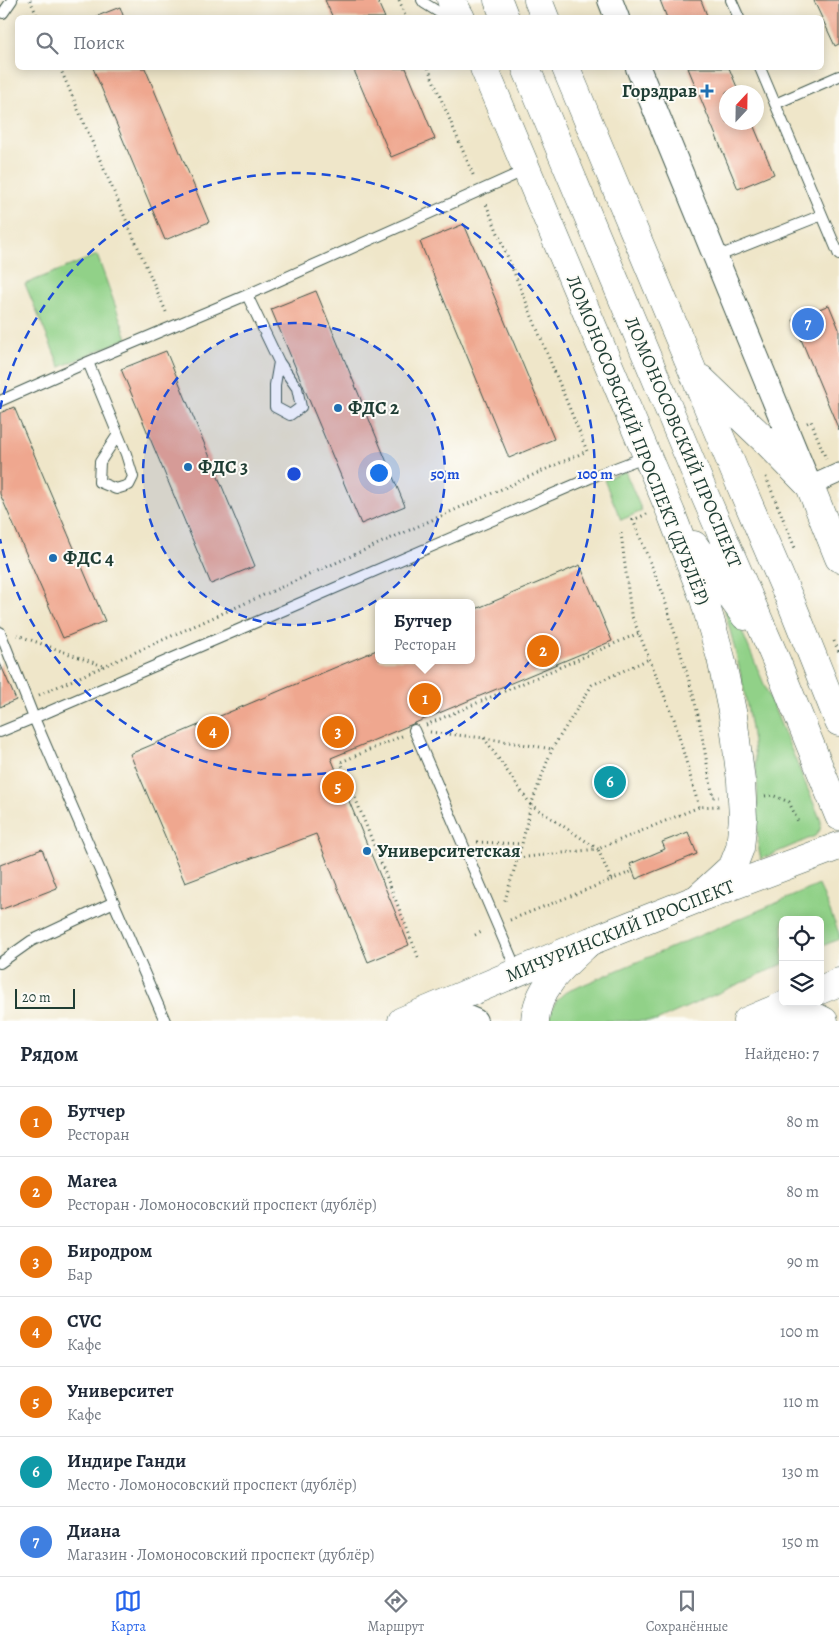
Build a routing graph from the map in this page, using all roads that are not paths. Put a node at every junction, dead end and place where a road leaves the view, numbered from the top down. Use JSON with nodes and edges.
{"nodes":[{"id":1,"x":12,"y":0,"type":"edge"},
{"id":2,"x":422,"y":0,"type":"edge"},
{"id":3,"x":451,"y":0,"type":"edge"},
{"id":4,"x":461,"y":0,"type":"edge"},
{"id":5,"x":498,"y":0,"type":"edge"},
{"id":6,"x":538,"y":0,"type":"edge"},
{"id":7,"x":610,"y":0,"type":"edge"},
{"id":8,"x":731,"y":0,"type":"edge"},
{"id":9,"x":3,"y":13,"type":"dead end"},
{"id":10,"x":443,"y":15,"type":"edge"},
{"id":11,"x":461,"y":15,"type":"edge"},
{"id":12,"x":463,"y":15,"type":"edge"},
{"id":13,"x":504,"y":15,"type":"edge"},
{"id":14,"x":544,"y":15,"type":"edge"},
{"id":15,"x":616,"y":15,"type":"edge"},
{"id":16,"x":738,"y":15,"type":"edge"},
{"id":17,"x":485,"y":70,"type":"edge"},
{"id":18,"x":527,"y":70,"type":"edge"},
{"id":19,"x":567,"y":70,"type":"edge"},
{"id":20,"x":639,"y":70,"type":"edge"},
{"id":21,"x":761,"y":70,"type":"edge"},
{"id":22,"x":839,"y":76,"type":"edge"},
{"id":23,"x":775,"y":104,"type":"junction"},
{"id":24,"x":527,"y":170,"type":"junction"},
{"id":25,"x":822,"y":216,"type":"junction"},
{"id":26,"x":839,"y":255,"type":"edge"},
{"id":27,"x":716,"y":257,"type":"junction"},
{"id":28,"x":247,"y":295,"type":"junction"},
{"id":29,"x":88,"y":362,"type":"junction"},
{"id":30,"x":279,"y":362,"type":"junction"},
{"id":31,"x":694,"y":373,"type":"junction"},
{"id":32,"x":0,"y":400,"type":"edge"},
{"id":33,"x":118,"y":436,"type":"junction"},
{"id":34,"x":647,"y":456,"type":"junction"},
{"id":35,"x":839,"y":473,"type":"edge"},
{"id":36,"x":810,"y":486,"type":"junction"},
{"id":37,"x":671,"y":513,"type":"junction"},
{"id":38,"x":839,"y":558,"type":"edge"},
{"id":39,"x":4,"y":632,"type":"edge"},
{"id":40,"x":776,"y":660,"type":"junction"},
{"id":41,"x":34,"y":718,"type":"junction"},
{"id":42,"x":839,"y":722,"type":"edge"},
{"id":43,"x":414,"y":730,"type":"road end"},
{"id":44,"x":0,"y":732,"type":"edge"},
{"id":45,"x":839,"y":816,"type":"edge"},
{"id":46,"x":839,"y":846,"type":"edge"},
{"id":47,"x":697,"y":899,"type":"junction"},
{"id":48,"x":114,"y":902,"type":"junction"},
{"id":49,"x":591,"y":941,"type":"junction"},
{"id":50,"x":0,"y":963,"type":"edge"},
{"id":51,"x":518,"y":972,"type":"junction"},
{"id":52,"x":839,"y":982,"type":"edge"},
{"id":53,"x":824,"y":988,"type":"edge"},
{"id":54,"x":782,"y":1006,"type":"edge"},
{"id":55,"x":428,"y":1011,"type":"junction"},
{"id":56,"x":756,"y":1017,"type":"edge"},
{"id":57,"x":164,"y":1021,"type":"edge"},
{"id":58,"x":402,"y":1021,"type":"edge"},
{"id":59,"x":475,"y":1021,"type":"edge"},
{"id":60,"x":536,"y":1021,"type":"edge"},
{"id":61,"x":824,"y":1021,"type":"edge"}],
"edges":[{"from":1,"to":9,"type":"lane"},
{"from":2,"to":10,"type":"lane"},
{"from":3,"to":11,"type":"main road"},
{"from":4,"to":12,"type":"main road"},
{"from":5,"to":13,"type":"main road"},
{"from":6,"to":14,"type":"main road"},
{"from":7,"to":15,"type":"street"},
{"from":8,"to":16,"type":"lane"},
{"from":17,"to":24,"type":"main road","name":"ЛОМОНОСОВСКИЙ ПРОСПЕКТ (ДУБЛЁР)"},
{"from":18,"to":40,"type":"main road","name":"ЛОМОНОСОВСКИЙ ПРОСПЕКТ"},
{"from":19,"to":31,"type":"main road","name":"ЛОМОНОСОВСКИЙ ПРОСПЕКТ"},
{"from":20,"to":27,"type":"street"},
{"from":21,"to":23,"type":"lane"},
{"from":22,"to":23,"type":"lane"},
{"from":23,"to":25,"type":"lane"},
{"from":24,"to":28,"type":"lane"},
{"from":24,"to":34,"type":"main road","name":"ЛОМОНОСОВСКИЙ ПРОСПЕКТ (ДУБЛЁР)"},
{"from":25,"to":26,"type":"lane"},
{"from":25,"to":27,"type":"lane"},
{"from":27,"to":36,"type":"street"},
{"from":28,"to":29,"type":"lane"},
{"from":28,"to":30,"type":"lane"},
{"from":29,"to":32,"type":"lane"},
{"from":29,"to":33,"type":"lane"},
{"from":30,"to":30,"type":"lane"},
{"from":31,"to":36,"type":"main road"},
{"from":31,"to":42,"type":"main road","name":"ЛОМОНОСОВСКИЙ ПРОСПЕКТ"},
{"from":33,"to":33,"type":"lane"},
{"from":34,"to":37,"type":"main road","name":"ЛОМОНОСОВСКИЙ ПРОСПЕКТ (ДУБЛЁР)"},
{"from":34,"to":41,"type":"lane"},
{"from":35,"to":36,"type":"street"},
{"from":36,"to":38,"type":"main road"},
{"from":37,"to":40,"type":"main road"},
{"from":37,"to":47,"type":"main road","name":"ЛОМОНОСОВСКИЙ ПРОСПЕКТ (ДУБЛЁР)"},
{"from":39,"to":41,"type":"lane"},
{"from":40,"to":45,"type":"main road","name":"ЛОМОНОСОВСКИЙ ПРОСПЕКТ"},
{"from":41,"to":44,"type":"lane"},
{"from":41,"to":48,"type":"lane"},
{"from":43,"to":51,"type":"lane"},
{"from":46,"to":47,"type":"main road","name":"МИЧУРИНСКИЙ ПРОСПЕКТ"},
{"from":47,"to":49,"type":"main road","name":"МИЧУРИНСКИЙ ПРОСПЕКТ"},
{"from":48,"to":50,"type":"lane"},
{"from":48,"to":57,"type":"lane"},
{"from":49,"to":51,"type":"main road","name":"МИЧУРИНСКИЙ ПРОСПЕКТ"},
{"from":49,"to":60,"type":"main road"},
{"from":51,"to":55,"type":"main road","name":"МИЧУРИНСКИЙ ПРОСПЕКТ"},
{"from":52,"to":53,"type":"main road"},
{"from":54,"to":56,"type":"main road"},
{"from":55,"to":58,"type":"main road","name":"МИЧУРИНСКИЙ ПРОСПЕКТ"},
{"from":55,"to":59,"type":"street"},
{"from":56,"to":61,"type":"main road"}]}
